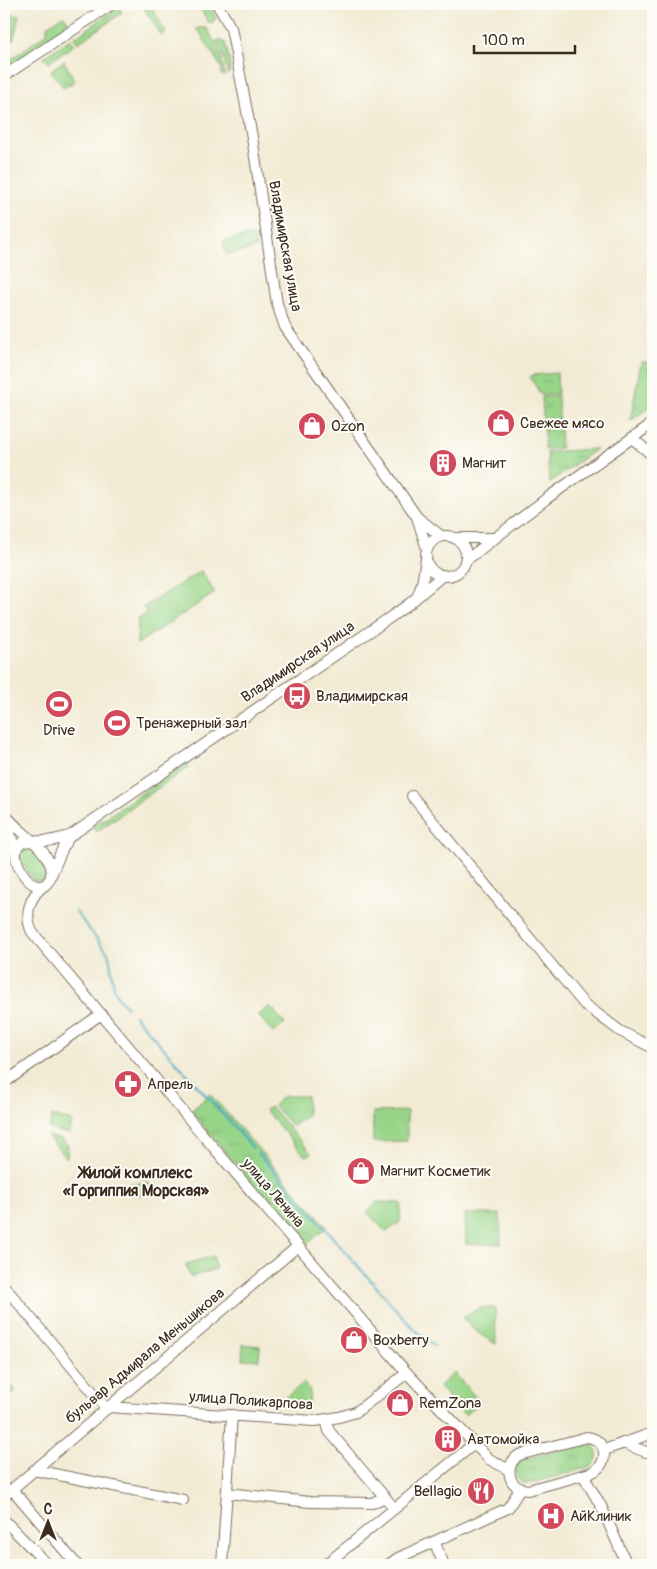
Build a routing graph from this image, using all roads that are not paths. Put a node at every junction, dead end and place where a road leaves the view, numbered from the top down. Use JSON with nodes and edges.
{"nodes":[{"id":1,"x":112,"y":4,"type":"edge"},
{"id":2,"x":218,"y":4,"type":"edge"},
{"id":3,"x":4,"y":76,"type":"edge"},
{"id":4,"x":653,"y":423,"type":"edge"},
{"id":5,"x":632,"y":438,"type":"junction"},
{"id":6,"x":653,"y":456,"type":"edge"},
{"id":7,"x":417,"y":517,"type":"junction"},
{"id":8,"x":441,"y":536,"type":"junction"},
{"id":9,"x":454,"y":538,"type":"junction"},
{"id":10,"x":495,"y":538,"type":"junction"},
{"id":11,"x":426,"y":554,"type":"junction"},
{"id":12,"x":465,"y":561,"type":"junction"},
{"id":13,"x":443,"y":575,"type":"junction"},
{"id":14,"x":418,"y":596,"type":"junction"},
{"id":15,"x":412,"y":796,"type":"dead end"},
{"id":16,"x":4,"y":813,"type":"edge"},
{"id":17,"x":4,"y":820,"type":"edge"},
{"id":18,"x":70,"y":836,"type":"junction"},
{"id":19,"x":32,"y":841,"type":"junction"},
{"id":20,"x":16,"y":853,"type":"junction"},
{"id":21,"x":52,"y":872,"type":"junction"},
{"id":22,"x":27,"y":880,"type":"junction"},
{"id":23,"x":45,"y":885,"type":"junction"},
{"id":24,"x":34,"y":896,"type":"junction"},
{"id":25,"x":101,"y":1014,"type":"junction"},
{"id":26,"x":653,"y":1048,"type":"edge"},
{"id":27,"x":4,"y":1083,"type":"edge"},
{"id":28,"x":298,"y":1246,"type":"junction"},
{"id":29,"x":4,"y":1286,"type":"edge"},
{"id":30,"x":407,"y":1373,"type":"junction"},
{"id":31,"x":108,"y":1408,"type":"junction"},
{"id":32,"x":232,"y":1415,"type":"junction"},
{"id":33,"x":326,"y":1419,"type":"junction"},
{"id":34,"x":653,"y":1433,"type":"edge"},
{"id":35,"x":623,"y":1443,"type":"junction"},
{"id":36,"x":474,"y":1444,"type":"junction"},
{"id":37,"x":604,"y":1450,"type":"junction"},
{"id":38,"x":653,"y":1450,"type":"edge"},
{"id":39,"x":34,"y":1470,"type":"junction"},
{"id":40,"x":509,"y":1470,"type":"junction"},
{"id":41,"x":583,"y":1475,"type":"junction"},
{"id":42,"x":520,"y":1489,"type":"junction"},
{"id":43,"x":227,"y":1492,"type":"junction"},
{"id":44,"x":8,"y":1493,"type":"edge"},
{"id":45,"x":384,"y":1497,"type":"junction"},
{"id":46,"x":184,"y":1500,"type":"dead end"},
{"id":47,"x":394,"y":1508,"type":"junction"},
{"id":48,"x":4,"y":1520,"type":"edge"},
{"id":49,"x":435,"y":1543,"type":"junction"},
{"id":50,"x":48,"y":1565,"type":"edge"},
{"id":51,"x":77,"y":1565,"type":"edge"},
{"id":52,"x":222,"y":1565,"type":"edge"},
{"id":53,"x":325,"y":1565,"type":"edge"},
{"id":54,"x":388,"y":1565,"type":"edge"},
{"id":55,"x":444,"y":1565,"type":"edge"},
{"id":56,"x":627,"y":1565,"type":"edge"}],
"edges":[{"from":1,"to":3,"type":"street"},
{"from":2,"to":7,"type":"street","name":"Владимирская улица"},
{"from":4,"to":5,"type":"street"},
{"from":5,"to":6,"type":"street"},
{"from":5,"to":10,"type":"street"},
{"from":7,"to":8,"type":"street","name":"Владимирская улица"},
{"from":7,"to":11,"type":"street","name":"Владимирская улица"},
{"from":8,"to":9,"type":"street"},
{"from":8,"to":11,"type":"street"},
{"from":9,"to":10,"type":"street"},
{"from":9,"to":12,"type":"street"},
{"from":10,"to":12,"type":"street"},
{"from":11,"to":13,"type":"street"},
{"from":11,"to":14,"type":"street","name":"Владимирская улица"},
{"from":12,"to":13,"type":"street"},
{"from":13,"to":14,"type":"street","name":"Владимирская улица"},
{"from":14,"to":18,"type":"street","name":"Владимирская улица"},
{"from":15,"to":26,"type":"street"},
{"from":16,"to":19,"type":"street"},
{"from":17,"to":20,"type":"street"},
{"from":18,"to":19,"type":"street","name":"Владимирская улица"},
{"from":18,"to":21,"type":"street","name":"Владимирская улица"},
{"from":19,"to":20,"type":"street"},
{"from":19,"to":21,"type":"street"},
{"from":20,"to":22,"type":"street"},
{"from":21,"to":23,"type":"street","name":"Владимирская улица"},
{"from":22,"to":23,"type":"street"},
{"from":22,"to":24,"type":"street"},
{"from":23,"to":24,"type":"street","name":"Владимирская улица"},
{"from":24,"to":25,"type":"street","name":"улица Ленина"},
{"from":25,"to":27,"type":"street"},
{"from":25,"to":28,"type":"street","name":"улица Ленина"},
{"from":28,"to":30,"type":"street","name":"улица Ленина"},
{"from":28,"to":31,"type":"street","name":"бульвар Адмирала Меньшикова"},
{"from":29,"to":31,"type":"street"},
{"from":30,"to":33,"type":"street","name":"улица Поликарпова"},
{"from":30,"to":36,"type":"street","name":"улица Ленина"},
{"from":31,"to":32,"type":"street","name":"улица Поликарпова"},
{"from":31,"to":39,"type":"street","name":"бульвар Адмирала Меньшикова"},
{"from":32,"to":33,"type":"street","name":"улица Поликарпова"},
{"from":32,"to":43,"type":"street"},
{"from":33,"to":45,"type":"street"},
{"from":34,"to":35,"type":"street"},
{"from":35,"to":37,"type":"street"},
{"from":35,"to":38,"type":"street"},
{"from":36,"to":40,"type":"street","name":"улица Ленина"},
{"from":36,"to":47,"type":"street"},
{"from":37,"to":40,"type":"street"},
{"from":37,"to":41,"type":"street"},
{"from":39,"to":44,"type":"street","name":"бульвар Адмирала Меньшикова"},
{"from":39,"to":46,"type":"street"},
{"from":40,"to":42,"type":"street"},
{"from":41,"to":42,"type":"street"},
{"from":41,"to":56,"type":"street"},
{"from":42,"to":49,"type":"street"},
{"from":43,"to":45,"type":"street"},
{"from":43,"to":52,"type":"street"},
{"from":44,"to":51,"type":"street"},
{"from":45,"to":47,"type":"street"},
{"from":47,"to":53,"type":"street"},
{"from":48,"to":50,"type":"street"},
{"from":49,"to":54,"type":"street"},
{"from":49,"to":55,"type":"street"}]}
